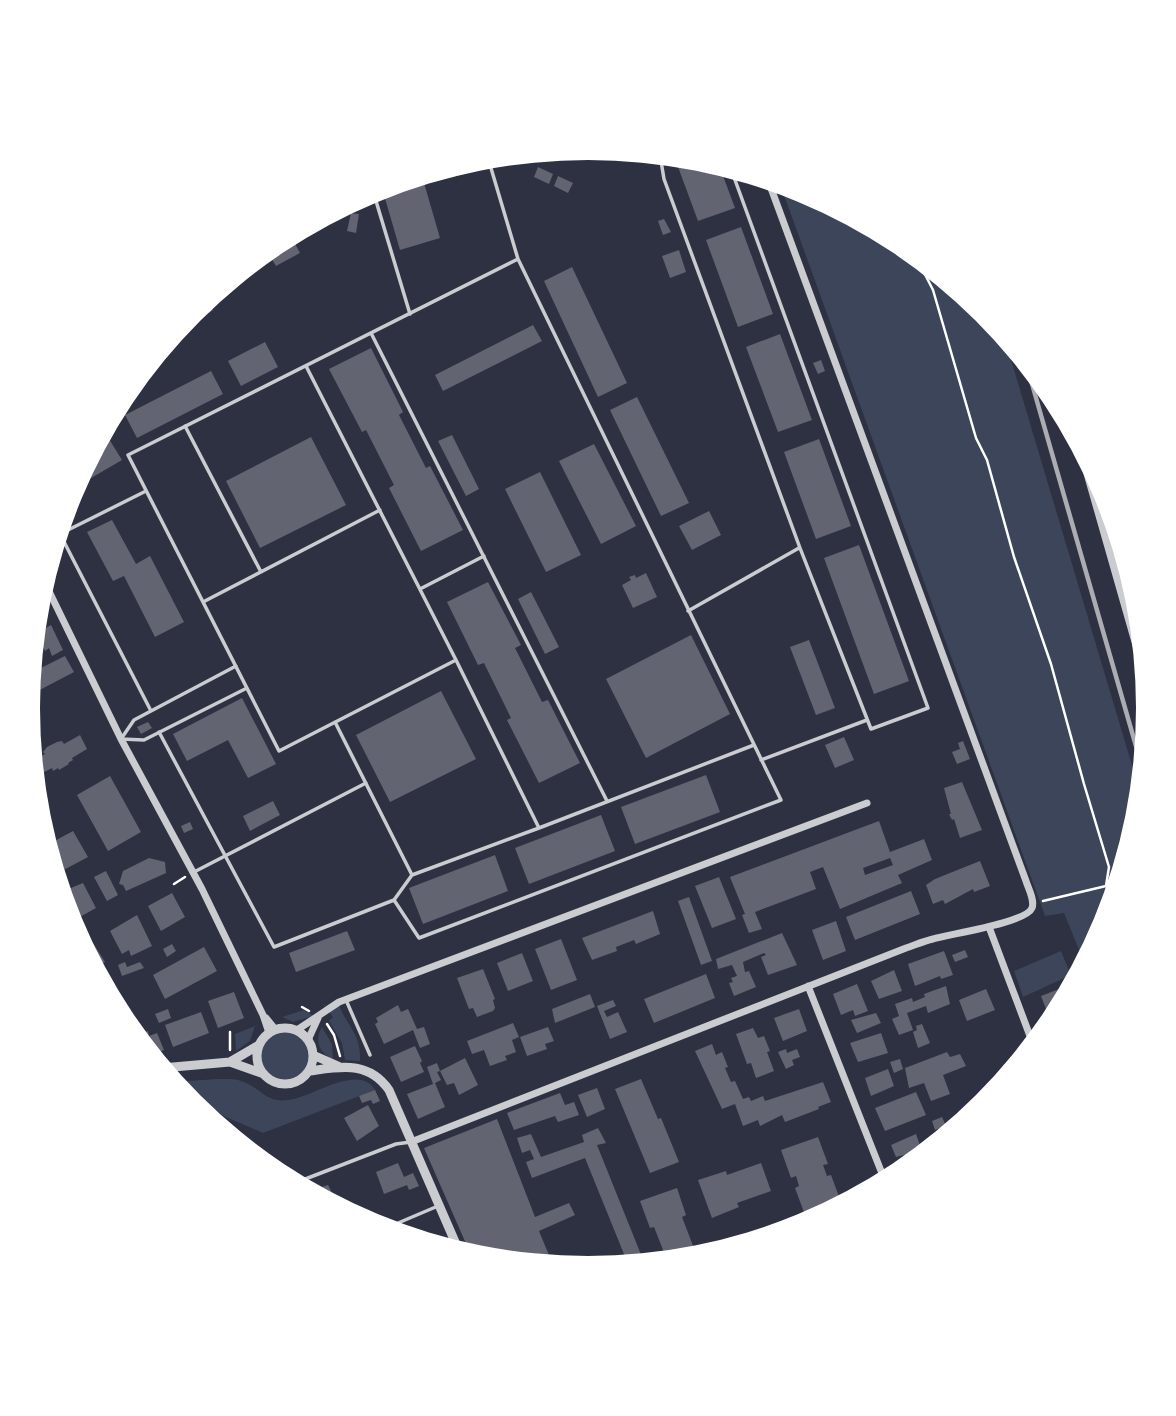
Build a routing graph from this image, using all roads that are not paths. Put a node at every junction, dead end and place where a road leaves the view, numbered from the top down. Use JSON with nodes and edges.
{"nodes":[{"id":1,"x":662,"y":165,"type":"edge"},
{"id":2,"x":491,"y":169,"type":"edge"},
{"id":3,"x":735,"y":181,"type":"edge"},
{"id":4,"x":772,"y":192,"type":"edge"},
{"id":5,"x":377,"y":203,"type":"edge"},
{"id":6,"x":518,"y":260,"type":"junction"},
{"id":7,"x":410,"y":314,"type":"junction"},
{"id":8,"x":371,"y":333,"type":"junction"},
{"id":9,"x":306,"y":366,"type":"junction"},
{"id":10,"x":186,"y":426,"type":"junction"},
{"id":11,"x":146,"y":491,"type":"junction"},
{"id":12,"x":1098,"y":508,"type":"edge"},
{"id":13,"x":380,"y":510,"type":"junction"},
{"id":14,"x":70,"y":528,"type":"edge"},
{"id":15,"x":65,"y":546,"type":"edge"},
{"id":16,"x":800,"y":548,"type":"junction"},
{"id":17,"x":484,"y":556,"type":"junction"},
{"id":18,"x":261,"y":572,"type":"junction"},
{"id":19,"x":420,"y":589,"type":"junction"},
{"id":20,"x":52,"y":597,"type":"edge"},
{"id":21,"x":203,"y":602,"type":"junction"},
{"id":22,"x":1126,"y":607,"type":"edge"},
{"id":23,"x":688,"y":611,"type":"junction"},
{"id":24,"x":456,"y":660,"type":"junction"},
{"id":25,"x":236,"y":666,"type":"junction"},
{"id":26,"x":247,"y":688,"type":"junction"},
{"id":27,"x":151,"y":711,"type":"junction"},
{"id":28,"x":867,"y":720,"type":"junction"},
{"id":29,"x":335,"y":722,"type":"junction"},
{"id":30,"x":159,"y":732,"type":"junction"},
{"id":31,"x":121,"y":739,"type":"junction"},
{"id":32,"x":754,"y":745,"type":"junction"},
{"id":33,"x":761,"y":760,"type":"junction"},
{"id":34,"x":366,"y":783,"type":"junction"},
{"id":35,"x":607,"y":802,"type":"junction"},
{"id":36,"x":867,"y":803,"type":"dead end"},
{"id":37,"x":538,"y":828,"type":"junction"},
{"id":38,"x":224,"y":856,"type":"junction"},
{"id":39,"x":194,"y":872,"type":"junction"},
{"id":40,"x":412,"y":874,"type":"junction"},
{"id":41,"x":394,"y":900,"type":"junction"},
{"id":42,"x":989,"y":927,"type":"junction"},
{"id":43,"x":808,"y":986,"type":"junction"},
{"id":44,"x":346,"y":1000,"type":"junction"},
{"id":45,"x":319,"y":1018,"type":"junction"},
{"id":46,"x":297,"y":1030,"type":"junction"},
{"id":47,"x":272,"y":1031,"type":"junction"},
{"id":48,"x":1029,"y":1033,"type":"edge"},
{"id":49,"x":308,"y":1040,"type":"junction"},
{"id":50,"x":259,"y":1045,"type":"junction"},
{"id":51,"x":313,"y":1055,"type":"junction"},
{"id":52,"x":370,"y":1055,"type":"dead end"},
{"id":53,"x":230,"y":1058,"type":"junction"},
{"id":54,"x":340,"y":1063,"type":"junction"},
{"id":55,"x":174,"y":1066,"type":"edge"},
{"id":56,"x":309,"y":1071,"type":"junction"},
{"id":57,"x":264,"y":1074,"type":"junction"},
{"id":58,"x":411,"y":1142,"type":"junction"},
{"id":59,"x":881,"y":1170,"type":"edge"},
{"id":60,"x":308,"y":1178,"type":"edge"},
{"id":61,"x":439,"y":1206,"type":"junction"},
{"id":62,"x":400,"y":1222,"type":"edge"},
{"id":63,"x":454,"y":1239,"type":"edge"}],
"edges":[{"from":1,"to":16,"type":"lane"},
{"from":2,"to":6,"type":"lane"},
{"from":3,"to":28,"type":"lane"},
{"from":4,"to":42,"type":"street"},
{"from":5,"to":7,"type":"lane"},
{"from":6,"to":7,"type":"lane"},
{"from":6,"to":23,"type":"lane"},
{"from":7,"to":8,"type":"lane"},
{"from":8,"to":9,"type":"lane"},
{"from":8,"to":17,"type":"lane"},
{"from":9,"to":10,"type":"lane"},
{"from":9,"to":13,"type":"lane"},
{"from":10,"to":11,"type":"lane"},
{"from":10,"to":18,"type":"lane"},
{"from":11,"to":14,"type":"lane"},
{"from":11,"to":21,"type":"lane"},
{"from":12,"to":22,"type":"street"},
{"from":13,"to":18,"type":"lane"},
{"from":13,"to":19,"type":"lane"},
{"from":15,"to":27,"type":"lane"},
{"from":16,"to":23,"type":"lane"},
{"from":16,"to":28,"type":"lane"},
{"from":17,"to":19,"type":"lane"},
{"from":17,"to":35,"type":"lane"},
{"from":18,"to":21,"type":"lane"},
{"from":19,"to":24,"type":"lane"},
{"from":20,"to":31,"type":"street"},
{"from":21,"to":25,"type":"lane"},
{"from":23,"to":32,"type":"lane"},
{"from":24,"to":29,"type":"lane"},
{"from":24,"to":37,"type":"lane"},
{"from":25,"to":26,"type":"lane"},
{"from":25,"to":27,"type":"lane"},
{"from":26,"to":29,"type":"lane"},
{"from":26,"to":30,"type":"lane"},
{"from":27,"to":31,"type":"lane"},
{"from":28,"to":33,"type":"lane"},
{"from":29,"to":34,"type":"lane"},
{"from":30,"to":31,"type":"lane"},
{"from":30,"to":38,"type":"lane"},
{"from":31,"to":39,"type":"street"},
{"from":32,"to":33,"type":"lane"},
{"from":32,"to":35,"type":"lane"},
{"from":33,"to":41,"type":"lane"},
{"from":34,"to":38,"type":"lane"},
{"from":34,"to":40,"type":"lane"},
{"from":35,"to":37,"type":"lane"},
{"from":36,"to":44,"type":"street"},
{"from":37,"to":40,"type":"lane"},
{"from":38,"to":39,"type":"lane"},
{"from":38,"to":41,"type":"lane"},
{"from":39,"to":47,"type":"street"},
{"from":40,"to":41,"type":"lane"},
{"from":42,"to":43,"type":"street"},
{"from":42,"to":48,"type":"street"},
{"from":43,"to":58,"type":"street"},
{"from":43,"to":59,"type":"street"},
{"from":44,"to":45,"type":"street"},
{"from":44,"to":52,"type":"lane"},
{"from":45,"to":46,"type":"street"},
{"from":45,"to":49,"type":"street"},
{"from":46,"to":47,"type":"street"},
{"from":46,"to":49,"type":"street"},
{"from":47,"to":50,"type":"street"},
{"from":49,"to":51,"type":"street"},
{"from":50,"to":53,"type":"street"},
{"from":50,"to":57,"type":"street"},
{"from":51,"to":54,"type":"street"},
{"from":51,"to":56,"type":"street"},
{"from":53,"to":55,"type":"street"},
{"from":53,"to":57,"type":"street"},
{"from":54,"to":56,"type":"street"},
{"from":54,"to":58,"type":"street"},
{"from":56,"to":57,"type":"street"},
{"from":58,"to":60,"type":"lane"},
{"from":58,"to":61,"type":"street"},
{"from":61,"to":62,"type":"lane"},
{"from":61,"to":63,"type":"street"}]}
